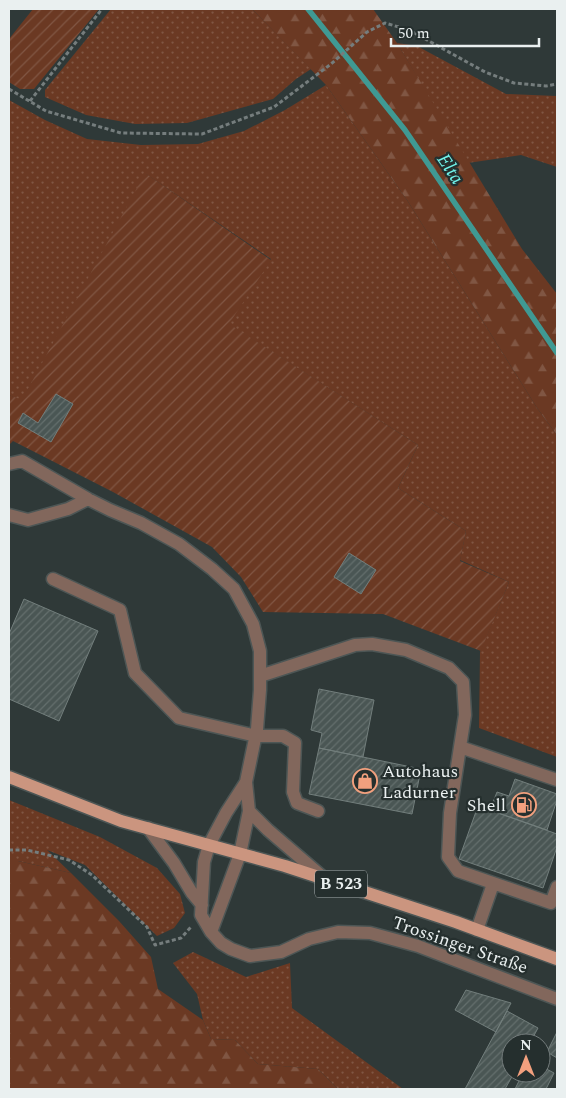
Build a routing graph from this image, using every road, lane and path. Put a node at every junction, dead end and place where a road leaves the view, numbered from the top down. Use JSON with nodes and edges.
{"nodes":[{"id":1,"x":102,"y":9,"type":"edge"},
{"id":2,"x":557,"y":84,"type":"edge"},
{"id":3,"x":9,"y":89,"type":"edge"},
{"id":4,"x":30,"y":101,"type":"junction"},
{"id":5,"x":9,"y":464,"type":"edge"},
{"id":6,"x":88,"y":499,"type":"junction"},
{"id":7,"x":9,"y":515,"type":"edge"},
{"id":8,"x":53,"y":579,"type":"dead end"},
{"id":9,"x":260,"y":676,"type":"junction"},
{"id":10,"x":256,"y":736,"type":"junction"},
{"id":11,"x":460,"y":747,"type":"junction"},
{"id":12,"x":9,"y":777,"type":"edge"},
{"id":13,"x":557,"y":780,"type":"edge"},
{"id":14,"x":246,"y":782,"type":"junction"},
{"id":15,"x":249,"y":811,"type":"junction"},
{"id":16,"x":318,"y":811,"type":"dead end"},
{"id":17,"x":148,"y":828,"type":"junction"},
{"id":18,"x":209,"y":845,"type":"junction"},
{"id":19,"x":9,"y":850,"type":"edge"},
{"id":20,"x":240,"y":854,"type":"junction"},
{"id":21,"x":325,"y":879,"type":"junction"},
{"id":22,"x":493,"y":884,"type":"junction"},
{"id":23,"x":557,"y":888,"type":"edge"},
{"id":24,"x":202,"y":910,"type":"junction"},
{"id":25,"x":477,"y":930,"type":"junction"},
{"id":26,"x":211,"y":932,"type":"junction"},
{"id":27,"x":557,"y":959,"type":"edge"},
{"id":28,"x":557,"y":998,"type":"edge"}],
"edges":[{"from":1,"to":4,"type":"path"},
{"from":2,"to":4,"type":"path"},
{"from":3,"to":4,"type":"path"},
{"from":5,"to":6,"type":"street"},
{"from":6,"to":7,"type":"street"},
{"from":6,"to":9,"type":"street"},
{"from":8,"to":10,"type":"street"},
{"from":9,"to":10,"type":"street"},
{"from":9,"to":11,"type":"street"},
{"from":10,"to":14,"type":"street"},
{"from":10,"to":16,"type":"street"},
{"from":11,"to":13,"type":"street"},
{"from":11,"to":22,"type":"street"},
{"from":12,"to":17,"type":"main road","name":"Trossinger Straße","number":"B 523"},
{"from":14,"to":15,"type":"street"},
{"from":14,"to":18,"type":"street"},
{"from":15,"to":20,"type":"street"},
{"from":15,"to":21,"type":"street"},
{"from":17,"to":18,"type":"main road","name":"Trossinger Straße","number":"B 523"},
{"from":17,"to":24,"type":"street","name":"Trossinger Straße"},
{"from":18,"to":20,"type":"main road","name":"Trossinger Straße","number":"B 523"},
{"from":18,"to":24,"type":"street"},
{"from":19,"to":24,"type":"path"},
{"from":20,"to":21,"type":"main road","name":"Trossinger Straße","number":"B 523"},
{"from":20,"to":26,"type":"street"},
{"from":21,"to":25,"type":"main road","name":"Trossinger Straße","number":"B 523"},
{"from":22,"to":23,"type":"street"},
{"from":22,"to":25,"type":"street"},
{"from":24,"to":26,"type":"street","name":"Trossinger Straße"},
{"from":25,"to":27,"type":"main road","name":"Trossinger Straße","number":"B 523"},
{"from":26,"to":28,"type":"street","name":"Trossinger Straße"}]}
